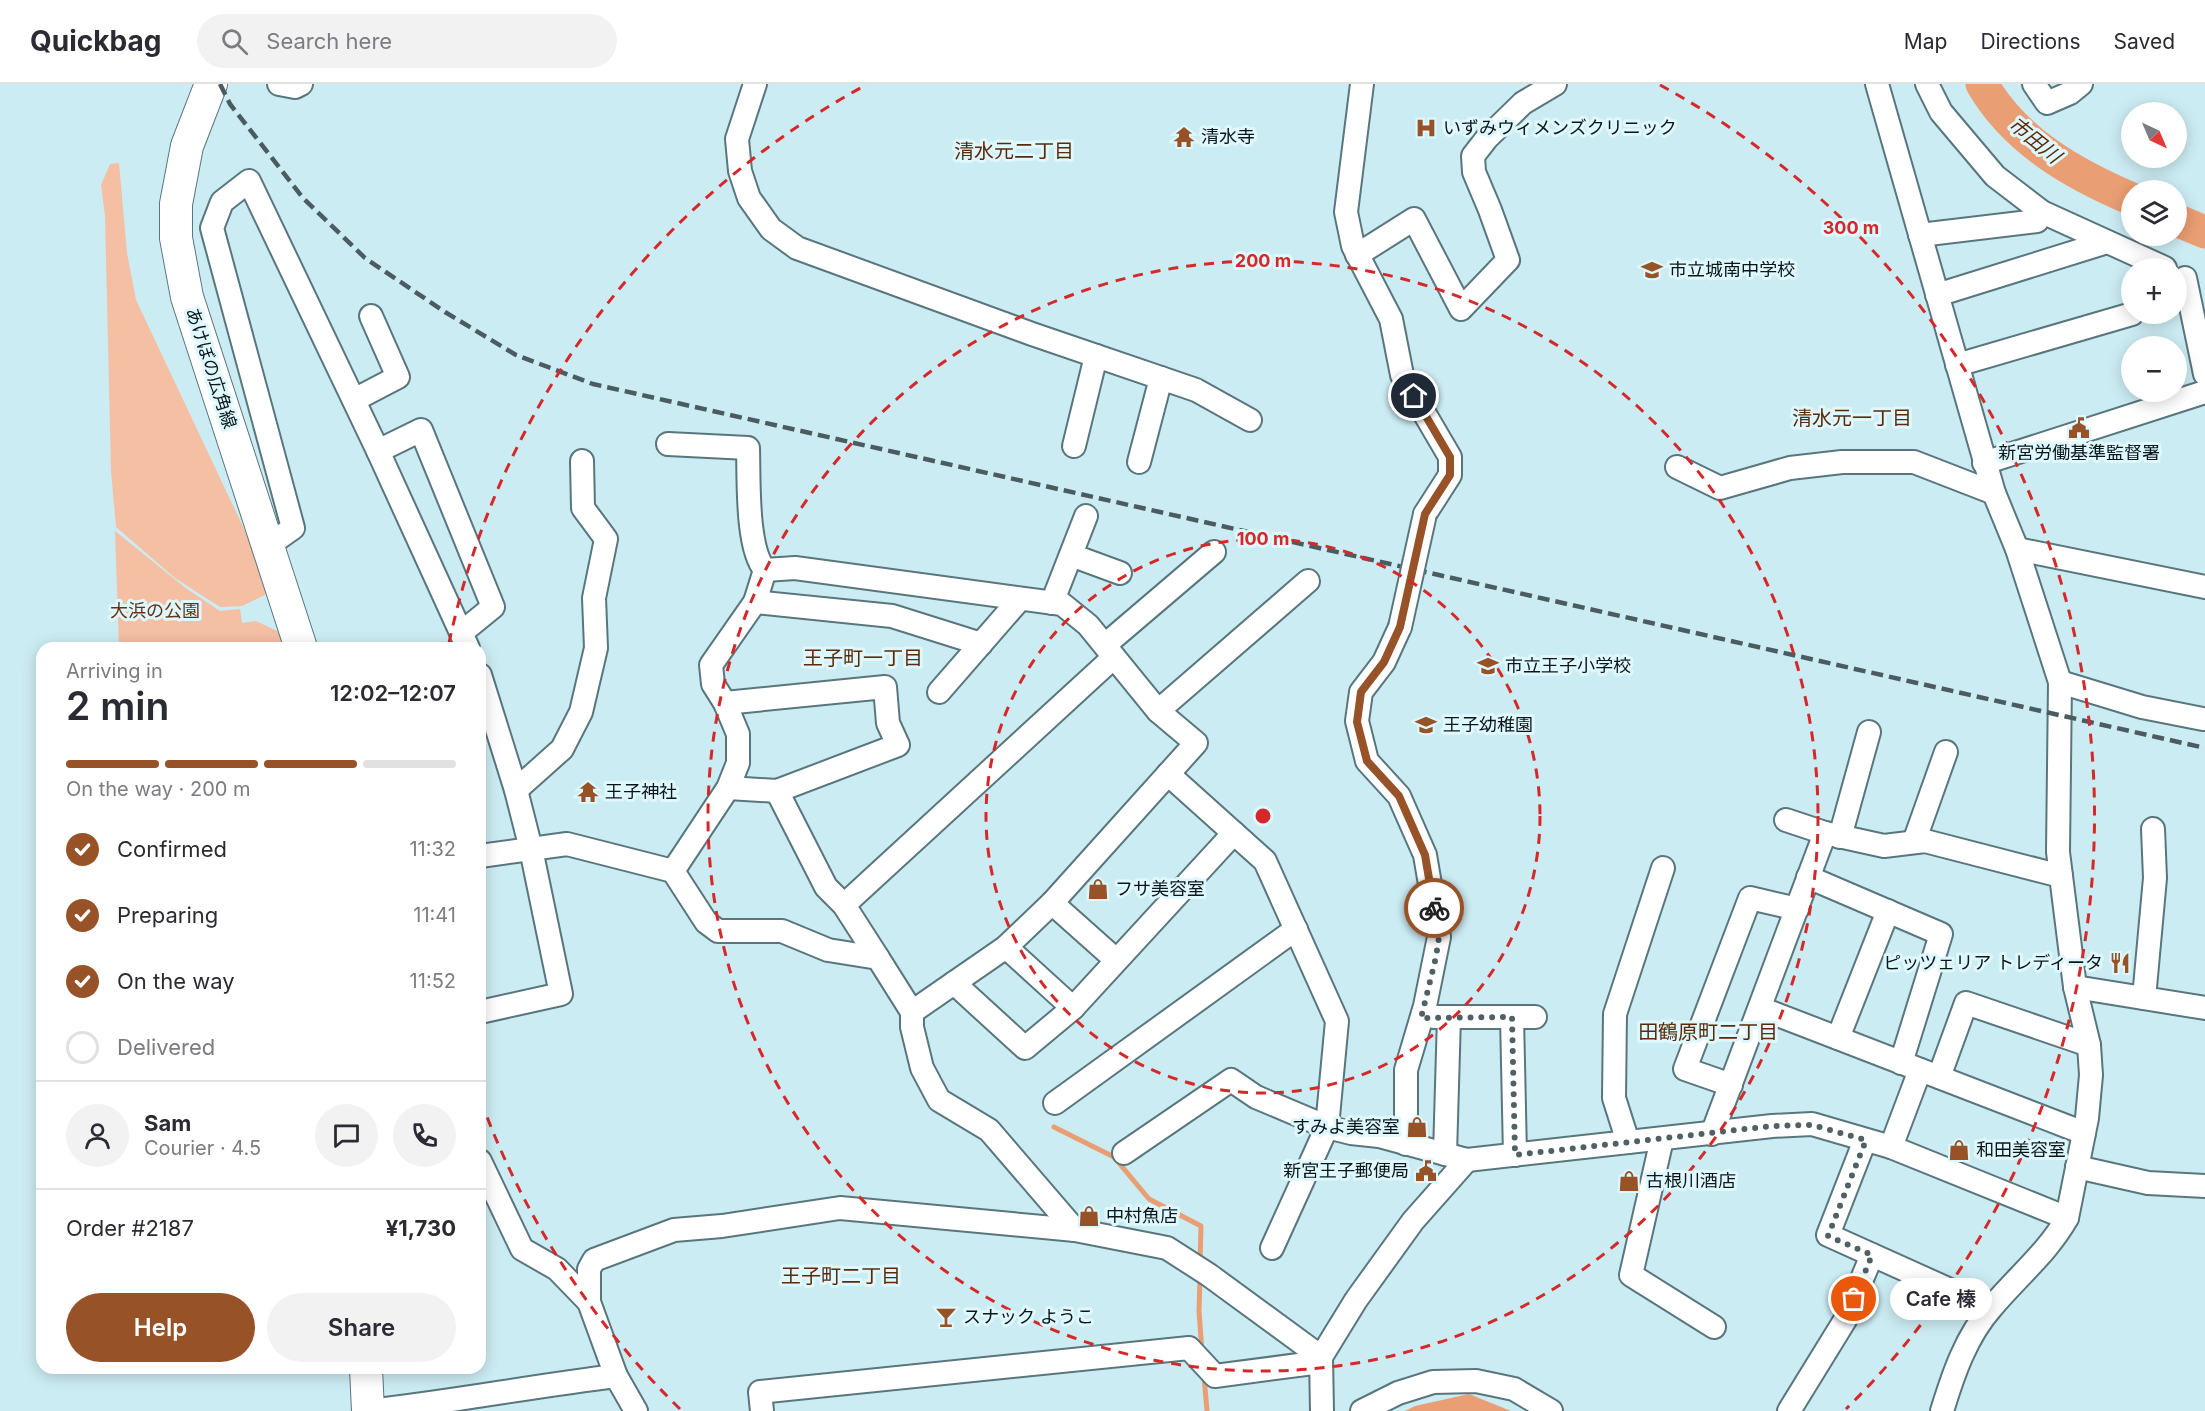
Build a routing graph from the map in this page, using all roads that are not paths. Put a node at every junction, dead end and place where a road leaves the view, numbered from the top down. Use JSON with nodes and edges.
{"nodes":[{"id":1,"x":211,"y":84,"type":"edge"},
{"id":2,"x":279,"y":84,"type":"edge"},
{"id":3,"x":301,"y":84,"type":"edge"},
{"id":4,"x":755,"y":84,"type":"edge"},
{"id":5,"x":1362,"y":84,"type":"edge"},
{"id":6,"x":1555,"y":84,"type":"edge"},
{"id":7,"x":1877,"y":84,"type":"edge"},
{"id":8,"x":1927,"y":84,"type":"edge"},
{"id":9,"x":2034,"y":84,"type":"edge"},
{"id":10,"x":2081,"y":84,"type":"edge"},
{"id":11,"x":2042,"y":212,"type":"junction"},
{"id":12,"x":1920,"y":235,"type":"junction"},
{"id":13,"x":2107,"y":242,"type":"junction"},
{"id":14,"x":1358,"y":255,"type":"junction"},
{"id":15,"x":2136,"y":258,"type":"edge"},
{"id":16,"x":1937,"y":295,"type":"junction"},
{"id":17,"x":2187,"y":300,"type":"edge"},
{"id":18,"x":371,"y":316,"type":"dead end"},
{"id":19,"x":2121,"y":317,"type":"edge"},
{"id":20,"x":1096,"y":356,"type":"junction"},
{"id":21,"x":1957,"y":365,"type":"junction"},
{"id":22,"x":2205,"y":374,"type":"edge"},
{"id":23,"x":1161,"y":378,"type":"junction"},
{"id":24,"x":2205,"y":393,"type":"edge"},
{"id":25,"x":354,"y":399,"type":"junction"},
{"id":26,"x":1250,"y":420,"type":"dead end"},
{"id":27,"x":668,"y":444,"type":"dead end"},
{"id":28,"x":1074,"y":446,"type":"dead end"},
{"id":29,"x":378,"y":451,"type":"junction"},
{"id":30,"x":582,"y":461,"type":"dead end"},
{"id":31,"x":1139,"y":462,"type":"dead end"},
{"id":32,"x":1984,"y":463,"type":"junction"},
{"id":33,"x":1677,"y":466,"type":"dead end"},
{"id":34,"x":1994,"y":493,"type":"junction"},
{"id":35,"x":1086,"y":516,"type":"dead end"},
{"id":36,"x":269,"y":545,"type":"junction"},
{"id":37,"x":2017,"y":549,"type":"junction"},
{"id":38,"x":1214,"y":552,"type":"dead end"},
{"id":39,"x":1071,"y":555,"type":"junction"},
{"id":40,"x":765,"y":570,"type":"junction"},
{"id":41,"x":1120,"y":573,"type":"dead end"},
{"id":42,"x":1308,"y":581,"type":"dead end"},
{"id":43,"x":2205,"y":587,"type":"edge"},
{"id":44,"x":1020,"y":599,"type":"junction"},
{"id":45,"x":755,"y":602,"type":"junction"},
{"id":46,"x":1052,"y":603,"type":"junction"},
{"id":47,"x":464,"y":640,"type":"edge"},
{"id":48,"x":300,"y":642,"type":"edge"},
{"id":49,"x":981,"y":644,"type":"junction"},
{"id":50,"x":1109,"y":651,"type":"junction"},
{"id":51,"x":2060,"y":682,"type":"junction"},
{"id":52,"x":939,"y":692,"type":"dead end"},
{"id":53,"x":486,"y":694,"type":"edge"},
{"id":54,"x":725,"y":703,"type":"junction"},
{"id":55,"x":1158,"y":711,"type":"junction"},
{"id":56,"x":2203,"y":719,"type":"dead end"},
{"id":57,"x":1869,"y":732,"type":"dead end"},
{"id":58,"x":1946,"y":752,"type":"dead end"},
{"id":59,"x":1168,"y":774,"type":"junction"},
{"id":60,"x":728,"y":788,"type":"junction"},
{"id":61,"x":516,"y":790,"type":"junction"},
{"id":62,"x":777,"y":791,"type":"junction"},
{"id":63,"x":1786,"y":820,"type":"dead end"},
{"id":64,"x":2153,"y":829,"type":"dead end"},
{"id":65,"x":1234,"y":833,"type":"junction"},
{"id":66,"x":1833,"y":835,"type":"junction"},
{"id":67,"x":1914,"y":843,"type":"junction"},
{"id":68,"x":531,"y":849,"type":"junction"},
{"id":69,"x":486,"y":855,"type":"edge"},
{"id":70,"x":1663,"y":868,"type":"dead end"},
{"id":71,"x":673,"y":871,"type":"junction"},
{"id":72,"x":2061,"y":876,"type":"junction"},
{"id":73,"x":1808,"y":877,"type":"junction"},
{"id":74,"x":1053,"y":903,"type":"junction"},
{"id":75,"x":844,"y":904,"type":"junction"},
{"id":76,"x":1797,"y":909,"type":"junction"},
{"id":77,"x":1888,"y":912,"type":"junction"},
{"id":78,"x":1296,"y":929,"type":"junction"},
{"id":79,"x":1006,"y":947,"type":"junction"},
{"id":80,"x":878,"y":958,"type":"junction"},
{"id":81,"x":1116,"y":960,"type":"junction"},
{"id":82,"x":954,"y":983,"type":"junction"},
{"id":83,"x":2075,"y":987,"type":"junction"},
{"id":84,"x":2144,"y":998,"type":"junction"},
{"id":85,"x":1072,"y":1008,"type":"junction"},
{"id":86,"x":1760,"y":1008,"type":"junction"},
{"id":87,"x":2205,"y":1008,"type":"edge"},
{"id":88,"x":486,"y":1011,"type":"edge"},
{"id":89,"x":912,"y":1012,"type":"junction"},
{"id":90,"x":1449,"y":1017,"type":"junction"},
{"id":91,"x":1512,"y":1017,"type":"junction"},
{"id":92,"x":1535,"y":1017,"type":"dead end"},
{"id":93,"x":1421,"y":1018,"type":"junction"},
{"id":94,"x":1838,"y":1038,"type":"junction"},
{"id":95,"x":2089,"y":1045,"type":"junction"},
{"id":96,"x":1920,"y":1070,"type":"junction"},
{"id":97,"x":1731,"y":1085,"type":"junction"},
{"id":98,"x":1055,"y":1103,"type":"dead end"},
{"id":99,"x":1327,"y":1126,"type":"junction"},
{"id":100,"x":2084,"y":1133,"type":"junction"},
{"id":101,"x":1712,"y":1134,"type":"junction"},
{"id":102,"x":1662,"y":1139,"type":"junction"},
{"id":103,"x":1866,"y":1140,"type":"junction"},
{"id":104,"x":1628,"y":1142,"type":"junction"},
{"id":105,"x":1406,"y":1144,"type":"junction"},
{"id":106,"x":1891,"y":1147,"type":"junction"},
{"id":107,"x":1124,"y":1153,"type":"dead end"},
{"id":108,"x":1515,"y":1155,"type":"junction"},
{"id":109,"x":1456,"y":1157,"type":"junction"},
{"id":110,"x":2078,"y":1167,"type":"junction"},
{"id":111,"x":486,"y":1174,"type":"edge"},
{"id":112,"x":2205,"y":1186,"type":"edge"},
{"id":113,"x":2067,"y":1218,"type":"junction"},
{"id":114,"x":1076,"y":1230,"type":"junction"},
{"id":115,"x":1272,"y":1248,"type":"dead end"},
{"id":116,"x":1872,"y":1255,"type":"junction"},
{"id":117,"x":589,"y":1302,"type":"junction"},
{"id":118,"x":1990,"y":1308,"type":"junction"},
{"id":119,"x":1714,"y":1327,"type":"dead end"},
{"id":120,"x":1321,"y":1359,"type":"junction"},
{"id":121,"x":366,"y":1374,"type":"edge"},
{"id":122,"x":616,"y":1376,"type":"junction"},
{"id":123,"x":368,"y":1411,"type":"edge"},
{"id":124,"x":636,"y":1411,"type":"edge"},
{"id":125,"x":762,"y":1411,"type":"edge"},
{"id":126,"x":1322,"y":1411,"type":"edge"},
{"id":127,"x":1362,"y":1411,"type":"edge"},
{"id":128,"x":1551,"y":1411,"type":"edge"},
{"id":129,"x":1789,"y":1411,"type":"edge"},
{"id":130,"x":1942,"y":1411,"type":"edge"}],
"edges":[{"from":1,"to":36,"type":"main road","name":"あけぼの広角線"},
{"from":2,"to":3,"type":"street"},
{"from":4,"to":20,"type":"street"},
{"from":5,"to":14,"type":"street"},
{"from":6,"to":14,"type":"street"},
{"from":7,"to":12,"type":"street"},
{"from":8,"to":11,"type":"street"},
{"from":9,"to":10,"type":"street"},
{"from":11,"to":12,"type":"street"},
{"from":11,"to":13,"type":"street"},
{"from":12,"to":16,"type":"street"},
{"from":13,"to":15,"type":"street"},
{"from":13,"to":16,"type":"street"},
{"from":14,"to":93,"type":"street","bridge":true},
{"from":16,"to":21,"type":"street"},
{"from":17,"to":22,"type":"street"},
{"from":18,"to":25,"type":"street"},
{"from":19,"to":21,"type":"street"},
{"from":20,"to":23,"type":"street"},
{"from":20,"to":28,"type":"street"},
{"from":21,"to":32,"type":"street"},
{"from":23,"to":26,"type":"street"},
{"from":23,"to":31,"type":"street"},
{"from":24,"to":32,"type":"street"},
{"from":25,"to":29,"type":"street"},
{"from":25,"to":36,"type":"street"},
{"from":27,"to":40,"type":"street"},
{"from":29,"to":47,"type":"street"},
{"from":29,"to":47,"type":"street"},
{"from":30,"to":61,"type":"street"},
{"from":32,"to":34,"type":"street"},
{"from":33,"to":34,"type":"street"},
{"from":34,"to":37,"type":"street"},
{"from":35,"to":39,"type":"street"},
{"from":36,"to":48,"type":"main road","name":"あけぼの広角線"},
{"from":37,"to":43,"type":"street"},
{"from":37,"to":51,"type":"street"},
{"from":38,"to":50,"type":"street"},
{"from":39,"to":41,"type":"street"},
{"from":39,"to":46,"type":"street"},
{"from":40,"to":44,"type":"street"},
{"from":40,"to":45,"type":"street"},
{"from":42,"to":55,"type":"street"},
{"from":44,"to":46,"type":"street"},
{"from":44,"to":49,"type":"street"},
{"from":45,"to":49,"type":"street"},
{"from":45,"to":54,"type":"street"},
{"from":46,"to":50,"type":"street"},
{"from":49,"to":52,"type":"street"},
{"from":50,"to":55,"type":"street"},
{"from":50,"to":75,"type":"street"},
{"from":51,"to":56,"type":"street"},
{"from":51,"to":72,"type":"street"},
{"from":53,"to":61,"type":"street"},
{"from":54,"to":60,"type":"street"},
{"from":54,"to":62,"type":"street"},
{"from":55,"to":59,"type":"street"},
{"from":57,"to":66,"type":"street"},
{"from":58,"to":67,"type":"street"},
{"from":59,"to":65,"type":"street"},
{"from":59,"to":74,"type":"street"},
{"from":60,"to":62,"type":"street"},
{"from":60,"to":71,"type":"street"},
{"from":61,"to":68,"type":"street"},
{"from":62,"to":75,"type":"street"},
{"from":63,"to":66,"type":"street"},
{"from":64,"to":84,"type":"street"},
{"from":65,"to":78,"type":"street"},
{"from":65,"to":81,"type":"street"},
{"from":66,"to":67,"type":"street"},
{"from":66,"to":73,"type":"street"},
{"from":67,"to":72,"type":"street"},
{"from":68,"to":69,"type":"street"},
{"from":68,"to":71,"type":"street"},
{"from":68,"to":88,"type":"street"},
{"from":70,"to":104,"type":"street"},
{"from":71,"to":80,"type":"street"},
{"from":72,"to":83,"type":"street"},
{"from":73,"to":76,"type":"street"},
{"from":73,"to":77,"type":"street"},
{"from":74,"to":79,"type":"street"},
{"from":74,"to":81,"type":"street"},
{"from":75,"to":80,"type":"street"},
{"from":76,"to":86,"type":"street"},
{"from":76,"to":97,"type":"street"},
{"from":77,"to":94,"type":"street"},
{"from":77,"to":96,"type":"street"},
{"from":78,"to":98,"type":"street"},
{"from":78,"to":99,"type":"street"},
{"from":79,"to":82,"type":"street"},
{"from":79,"to":85,"type":"street"},
{"from":80,"to":89,"type":"street"},
{"from":81,"to":85,"type":"street"},
{"from":82,"to":85,"type":"street"},
{"from":82,"to":89,"type":"street"},
{"from":83,"to":84,"type":"street"},
{"from":83,"to":95,"type":"street"},
{"from":84,"to":87,"type":"street"},
{"from":86,"to":94,"type":"street"},
{"from":86,"to":97,"type":"street"},
{"from":89,"to":114,"type":"street"},
{"from":90,"to":91,"type":"street"},
{"from":90,"to":93,"type":"street"},
{"from":90,"to":109,"type":"street"},
{"from":91,"to":92,"type":"street"},
{"from":91,"to":108,"type":"street"},
{"from":93,"to":105,"type":"street"},
{"from":94,"to":96,"type":"street"},
{"from":95,"to":96,"type":"street"},
{"from":95,"to":100,"type":"street"},
{"from":96,"to":100,"type":"street"},
{"from":96,"to":106,"type":"street"},
{"from":97,"to":101,"type":"street"},
{"from":99,"to":105,"type":"street"},
{"from":99,"to":107,"type":"street"},
{"from":99,"to":115,"type":"street"},
{"from":100,"to":110,"type":"street"},
{"from":101,"to":102,"type":"street"},
{"from":101,"to":103,"type":"street"},
{"from":102,"to":104,"type":"street"},
{"from":102,"to":119,"type":"street"},
{"from":103,"to":106,"type":"street"},
{"from":103,"to":116,"type":"street"},
{"from":104,"to":108,"type":"street"},
{"from":105,"to":109,"type":"street"},
{"from":106,"to":113,"type":"street"},
{"from":108,"to":109,"type":"street"},
{"from":109,"to":120,"type":"street"},
{"from":110,"to":112,"type":"street"},
{"from":110,"to":113,"type":"street"},
{"from":111,"to":117,"type":"street"},
{"from":113,"to":118,"type":"street"},
{"from":114,"to":117,"type":"street"},
{"from":114,"to":120,"type":"street"},
{"from":116,"to":118,"type":"street"},
{"from":116,"to":129,"type":"street"},
{"from":117,"to":122,"type":"street"},
{"from":118,"to":130,"type":"street"},
{"from":120,"to":125,"type":"street"},
{"from":120,"to":126,"type":"street"},
{"from":121,"to":123,"type":"main road"},
{"from":122,"to":123,"type":"street"},
{"from":122,"to":124,"type":"street"},
{"from":127,"to":128,"type":"street"}]}
